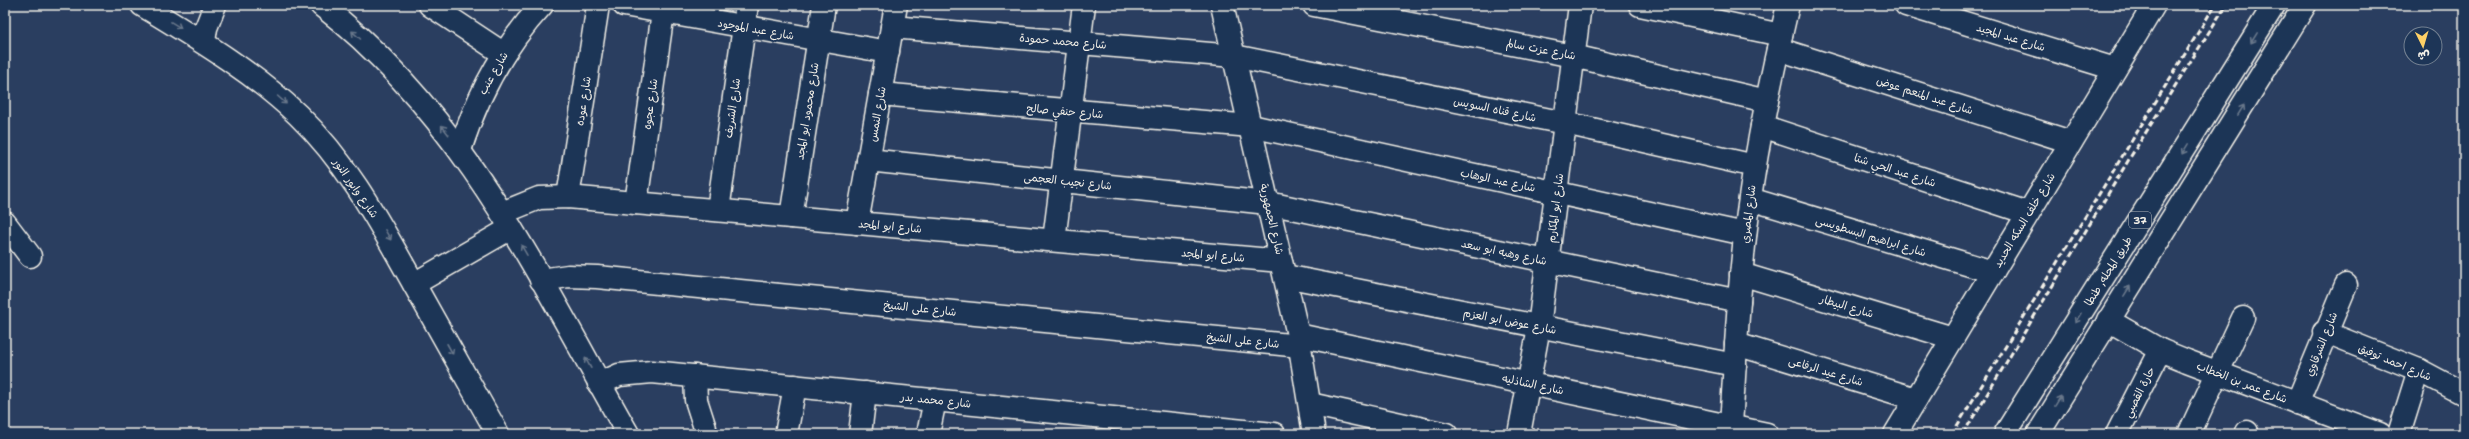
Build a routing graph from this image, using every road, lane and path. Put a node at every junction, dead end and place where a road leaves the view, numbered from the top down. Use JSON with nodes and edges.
{"nodes":[{"id":1,"x":215,"y":5,"type":"edge"},
{"id":2,"x":430,"y":5,"type":"edge"},
{"id":3,"x":542,"y":5,"type":"edge"},
{"id":4,"x":598,"y":5,"type":"edge"},
{"id":5,"x":624,"y":5,"type":"edge"},
{"id":6,"x":746,"y":5,"type":"edge"},
{"id":7,"x":824,"y":5,"type":"edge"},
{"id":8,"x":896,"y":5,"type":"edge"},
{"id":9,"x":1084,"y":5,"type":"edge"},
{"id":10,"x":1222,"y":5,"type":"edge"},
{"id":11,"x":1314,"y":5,"type":"edge"},
{"id":12,"x":1580,"y":5,"type":"edge"},
{"id":13,"x":1640,"y":5,"type":"edge"},
{"id":14,"x":1788,"y":5,"type":"edge"},
{"id":15,"x":1906,"y":5,"type":"edge"},
{"id":16,"x":2154,"y":5,"type":"edge"},
{"id":17,"x":2274,"y":5,"type":"edge"},
{"id":18,"x":2305,"y":5,"type":"edge"},
{"id":19,"x":145,"y":6,"type":"edge"},
{"id":20,"x":326,"y":7,"type":"edge"},
{"id":21,"x":664,"y":9,"type":"edge"},
{"id":22,"x":744,"y":26,"type":"junction"},
{"id":23,"x":892,"y":27,"type":"junction"},
{"id":24,"x":818,"y":40,"type":"junction"},
{"id":25,"x":204,"y":42,"type":"junction"},
{"id":26,"x":1780,"y":42,"type":"junction"},
{"id":27,"x":1079,"y":43,"type":"junction"},
{"id":28,"x":888,"y":52,"type":"junction"},
{"id":29,"x":504,"y":54,"type":"junction"},
{"id":30,"x":1234,"y":56,"type":"junction"},
{"id":31,"x":1573,"y":56,"type":"junction"},
{"id":32,"x":2238,"y":64,"type":"junction"},
{"id":33,"x":2115,"y":69,"type":"junction"},
{"id":34,"x":2261,"y":77,"type":"junction"},
{"id":35,"x":880,"y":94,"type":"junction"},
{"id":36,"x":1767,"y":101,"type":"junction"},
{"id":37,"x":1070,"y":112,"type":"junction"},
{"id":38,"x":2202,"y":122,"type":"junction"},
{"id":39,"x":1565,"y":123,"type":"junction"},
{"id":40,"x":1250,"y":126,"type":"junction"},
{"id":41,"x":1762,"y":126,"type":"junction"},
{"id":42,"x":2225,"y":135,"type":"junction"},
{"id":43,"x":2071,"y":142,"type":"junction"},
{"id":44,"x":460,"y":150,"type":"junction"},
{"id":45,"x":868,"y":160,"type":"junction"},
{"id":46,"x":1755,"y":166,"type":"junction"},
{"id":47,"x":1062,"y":180,"type":"junction"},
{"id":48,"x":1557,"y":192,"type":"junction"},
{"id":49,"x":568,"y":197,"type":"junction"},
{"id":50,"x":1750,"y":199,"type":"junction"},
{"id":51,"x":636,"y":203,"type":"junction"},
{"id":52,"x":1268,"y":203,"type":"junction"},
{"id":53,"x":718,"y":210,"type":"junction"},
{"id":54,"x":2028,"y":213,"type":"junction"},
{"id":55,"x":791,"y":217,"type":"junction"},
{"id":56,"x":507,"y":220,"type":"junction"},
{"id":57,"x":5,"y":223,"type":"edge"},
{"id":58,"x":857,"y":223,"type":"junction"},
{"id":59,"x":1746,"y":234,"type":"junction"},
{"id":60,"x":1054,"y":240,"type":"junction"},
{"id":61,"x":30,"y":256,"type":"dead end"},
{"id":62,"x":1548,"y":261,"type":"junction"},
{"id":63,"x":1283,"y":269,"type":"junction"},
{"id":64,"x":1993,"y":272,"type":"junction"},
{"id":65,"x":1741,"y":274,"type":"junction"},
{"id":66,"x":541,"y":280,"type":"junction"},
{"id":67,"x":414,"y":284,"type":"junction"},
{"id":68,"x":2346,"y":285,"type":"dead end"},
{"id":69,"x":1739,"y":301,"type":"junction"},
{"id":70,"x":2243,"y":318,"type":"dead end"},
{"id":71,"x":2108,"y":320,"type":"junction"},
{"id":72,"x":1539,"y":327,"type":"junction"},
{"id":73,"x":2324,"y":332,"type":"junction"},
{"id":74,"x":1953,"y":338,"type":"junction"},
{"id":75,"x":1299,"y":340,"type":"junction"},
{"id":76,"x":2160,"y":350,"type":"junction"},
{"id":77,"x":1736,"y":354,"type":"junction"},
{"id":78,"x":2419,"y":370,"type":"junction"},
{"id":79,"x":2217,"y":374,"type":"junction"},
{"id":80,"x":695,"y":376,"type":"junction"},
{"id":81,"x":1529,"y":383,"type":"junction"},
{"id":82,"x":599,"y":384,"type":"junction"},
{"id":83,"x":795,"y":386,"type":"junction"},
{"id":84,"x":865,"y":393,"type":"junction"},
{"id":85,"x":2464,"y":394,"type":"edge"},
{"id":86,"x":1916,"y":399,"type":"junction"},
{"id":87,"x":935,"y":400,"type":"junction"},
{"id":88,"x":2297,"y":403,"type":"junction"},
{"id":89,"x":1310,"y":404,"type":"junction"},
{"id":90,"x":1098,"y":425,"type":"edge"},
{"id":91,"x":1731,"y":425,"type":"junction"},
{"id":92,"x":705,"y":428,"type":"dead end"},
{"id":93,"x":498,"y":434,"type":"edge"},
{"id":94,"x":628,"y":434,"type":"edge"},
{"id":95,"x":786,"y":434,"type":"edge"},
{"id":96,"x":860,"y":434,"type":"edge"},
{"id":97,"x":928,"y":434,"type":"edge"},
{"id":98,"x":1274,"y":434,"type":"edge"},
{"id":99,"x":1314,"y":434,"type":"edge"},
{"id":100,"x":1446,"y":434,"type":"edge"},
{"id":101,"x":1519,"y":434,"type":"edge"},
{"id":102,"x":1767,"y":434,"type":"edge"},
{"id":103,"x":1895,"y":434,"type":"edge"},
{"id":104,"x":2005,"y":434,"type":"edge"},
{"id":105,"x":2038,"y":434,"type":"edge"},
{"id":106,"x":2117,"y":434,"type":"edge"},
{"id":107,"x":2189,"y":434,"type":"edge"},
{"id":108,"x":2380,"y":434,"type":"edge"},
{"id":109,"x":2399,"y":434,"type":"edge"}],
"edges":[{"from":1,"to":25,"type":"street"},
{"from":2,"to":29,"type":"street"},
{"from":3,"to":29,"type":"street","name":"شارع عنب"},
{"from":4,"to":49,"type":"street","name":"شارع عوده"},
{"from":5,"to":21,"type":"street","name":"شارع عبد الموجود"},
{"from":6,"to":22,"type":"street","name":"شارع الشريف"},
{"from":7,"to":24,"type":"street","name":"شارع محمود ابو المجد"},
{"from":8,"to":23,"type":"street","name":"شارع النمس"},
{"from":9,"to":27,"type":"street"},
{"from":10,"to":30,"type":"street","name":"شارع الجمهورية"},
{"from":11,"to":31,"type":"street","name":"شارع عزت سالم"},
{"from":12,"to":31,"type":"street","name":"شارع ابو المكارم"},
{"from":13,"to":26,"type":"street","name":"شارع عبد المنعم عوض"},
{"from":14,"to":26,"type":"street","name":"شارع المصري"},
{"from":15,"to":33,"type":"street","name":"شارع عبد المجيد"},
{"from":16,"to":33,"type":"street","name":"شارع خلف السكه الحديد"},
{"from":17,"to":32,"type":"street","name":"طريق المحله, طنطا","number":"37","one_way":true},
{"from":18,"to":34,"type":"street","number":"37"},
{"from":19,"to":25,"type":"street","name":"شارع وابور النور","one_way":true},
{"from":44,"to":20,"type":"street","one_way":true},
{"from":21,"to":22,"type":"street","name":"شارع عبد الموجود"},
{"from":21,"to":51,"type":"street","name":"شارع عجوه"},
{"from":22,"to":24,"type":"street","name":"شارع عبد الموجود"},
{"from":22,"to":53,"type":"street","name":"شارع الشريف"},
{"from":23,"to":27,"type":"street","name":"شارع محمد حمودة"},
{"from":23,"to":28,"type":"street","name":"شارع النمس"},
{"from":24,"to":28,"type":"street","name":"شارع عبد الموجود"},
{"from":24,"to":55,"type":"street","name":"شارع محمود ابو المجد"},
{"from":25,"to":67,"type":"street","name":"شارع وابور النور","one_way":true},
{"from":26,"to":36,"type":"street","name":"شارع المصري"},
{"from":26,"to":43,"type":"street","name":"شارع عبد المنعم عوض"},
{"from":27,"to":30,"type":"street","name":"شارع محمد حمودة"},
{"from":27,"to":37,"type":"street"},
{"from":28,"to":35,"type":"street","name":"شارع النمس"},
{"from":29,"to":44,"type":"street","name":"شارع عنب"},
{"from":30,"to":39,"type":"street","name":"شارع قناه السويس"},
{"from":30,"to":40,"type":"street","name":"شارع الجمهورية"},
{"from":31,"to":36,"type":"street","name":"شارع عزت سالم"},
{"from":31,"to":39,"type":"street","name":"شارع ابو المكارم"},
{"from":32,"to":34,"type":"street"},
{"from":32,"to":38,"type":"street","name":"طريق المحله, طنطا","number":"37"},
{"from":33,"to":43,"type":"street","name":"شارع خلف السكه الحديد"},
{"from":42,"to":34,"type":"street","number":"37","one_way":true},
{"from":35,"to":37,"type":"street","name":"شارع حنفي صالح"},
{"from":35,"to":45,"type":"street","name":"شارع النمس"},
{"from":36,"to":41,"type":"street","name":"شارع المصري"},
{"from":37,"to":40,"type":"street","name":"شارع حنفي صالح"},
{"from":37,"to":47,"type":"street"},
{"from":38,"to":42,"type":"street"},
{"from":38,"to":104,"type":"street","name":"طريق المحله, طنطا","number":"37","one_way":true},
{"from":39,"to":46,"type":"street","name":"شارع قناه السويس"},
{"from":39,"to":48,"type":"street","name":"شارع ابو المكارم"},
{"from":40,"to":48,"type":"street","name":"شارع عبد الوهاب"},
{"from":40,"to":52,"type":"street","name":"شارع الجمهورية"},
{"from":41,"to":46,"type":"street","name":"شارع المصري"},
{"from":41,"to":54,"type":"street","name":"شارع عبد الحي شتا"},
{"from":71,"to":42,"type":"street","number":"37","one_way":true},
{"from":43,"to":54,"type":"street","name":"شارع خلف السكه الحديد"},
{"from":44,"to":56,"type":"street"},
{"from":45,"to":47,"type":"street","name":"شارع نجيب العجمى"},
{"from":45,"to":58,"type":"street","name":"شارع النمس"},
{"from":46,"to":50,"type":"street","name":"شارع المصري"},
{"from":47,"to":52,"type":"street","name":"شارع نجيب العجمى"},
{"from":47,"to":60,"type":"street"},
{"from":48,"to":59,"type":"street","name":"شارع عبد الوهاب"},
{"from":48,"to":62,"type":"street","name":"شارع ابو المكارم"},
{"from":49,"to":51,"type":"street","name":"شارع ابو المجد"},
{"from":49,"to":56,"type":"street","name":"شارع ابو المجد"},
{"from":50,"to":59,"type":"street","name":"شارع المصري"},
{"from":50,"to":64,"type":"street","name":"شارع ابراهيم البسطويسى"},
{"from":51,"to":53,"type":"street","name":"شارع ابو المجد"},
{"from":52,"to":62,"type":"street","name":"شارع وهبه ابو سعد"},
{"from":52,"to":63,"type":"street","name":"شارع الجمهورية"},
{"from":53,"to":55,"type":"street","name":"شارع ابو المجد"},
{"from":54,"to":64,"type":"street","name":"شارع خلف السكه الحديد"},
{"from":55,"to":58,"type":"street","name":"شارع ابو المجد"},
{"from":66,"to":56,"type":"street","one_way":true},
{"from":56,"to":67,"type":"street","name":"شارع ابو المجد"},
{"from":57,"to":61,"type":"street"},
{"from":58,"to":60,"type":"street","name":"شارع ابو المجد"},
{"from":59,"to":65,"type":"street","name":"شارع المصري"},
{"from":60,"to":63,"type":"street","name":"شارع ابو المجد"},
{"from":62,"to":69,"type":"street","name":"شارع وهبه ابو سعد"},
{"from":62,"to":72,"type":"street","name":"شارع ابو المكارم"},
{"from":63,"to":72,"type":"street","name":"شارع عوض ابو العزم"},
{"from":63,"to":75,"type":"street","name":"شارع الجمهورية"},
{"from":64,"to":74,"type":"street","name":"شارع خلف السكه الحديد"},
{"from":65,"to":69,"type":"street","name":"شارع المصري"},
{"from":65,"to":74,"type":"street","name":"شارع البيطار"},
{"from":66,"to":75,"type":"street","name":"شارع على الشيخ"},
{"from":82,"to":66,"type":"street","one_way":true},
{"from":67,"to":93,"type":"street","name":"شارع وابور النور","one_way":true},
{"from":68,"to":73,"type":"street","name":"شارع الشرقاوي"},
{"from":69,"to":77,"type":"street","name":"شارع المصري"},
{"from":70,"to":79,"type":"street"},
{"from":71,"to":76,"type":"street","name":"شارع عمر بن الخطاب"},
{"from":105,"to":71,"type":"street","number":"37","one_way":true},
{"from":72,"to":77,"type":"street","name":"شارع عوض ابو العزم"},
{"from":72,"to":81,"type":"street","name":"شارع ابو المكارم"},
{"from":73,"to":78,"type":"street","name":"شارع احمد توفيق"},
{"from":73,"to":88,"type":"street","name":"شارع الشرقاوي"},
{"from":74,"to":86,"type":"street","name":"شارع خلف السكه الحديد"},
{"from":75,"to":81,"type":"street","name":"شارع الشاذليه"},
{"from":75,"to":89,"type":"street","name":"شارع الجمهورية"},
{"from":76,"to":79,"type":"street","name":"شارع عمر بن الخطاب"},
{"from":76,"to":106,"type":"street","name":"حارة القصبي"},
{"from":77,"to":86,"type":"street","name":"شارع عيد الرفاعى"},
{"from":77,"to":91,"type":"street","name":"شارع المصري"},
{"from":78,"to":85,"type":"street","name":"شارع احمد توفيق"},
{"from":78,"to":109,"type":"street"},
{"from":79,"to":88,"type":"street","name":"شارع عمر بن الخطاب"},
{"from":79,"to":107,"type":"street"},
{"from":80,"to":82,"type":"street","name":"شارع محمد بدر"},
{"from":80,"to":83,"type":"street","name":"شارع محمد بدر"},
{"from":80,"to":92,"type":"street"},
{"from":81,"to":91,"type":"street","name":"شارع الشاذليه"},
{"from":81,"to":101,"type":"street","name":"شارع ابو المكارم"},
{"from":82,"to":94,"type":"street"},
{"from":83,"to":84,"type":"street","name":"شارع محمد بدر"},
{"from":83,"to":95,"type":"street"},
{"from":84,"to":87,"type":"street","name":"شارع محمد بدر"},
{"from":84,"to":96,"type":"street"},
{"from":86,"to":103,"type":"street","name":"شارع خلف السكه الحديد"},
{"from":87,"to":90,"type":"street","name":"شارع محمد بدر"},
{"from":87,"to":97,"type":"street"},
{"from":88,"to":108,"type":"street","name":"شارع عمر بن الخطاب"},
{"from":89,"to":99,"type":"street","name":"شارع الجمهورية"},
{"from":89,"to":100,"type":"street"},
{"from":90,"to":98,"type":"street","name":"شارع محمد بدر"},
{"from":91,"to":102,"type":"street","name":"شارع الشاذليه"}]}
